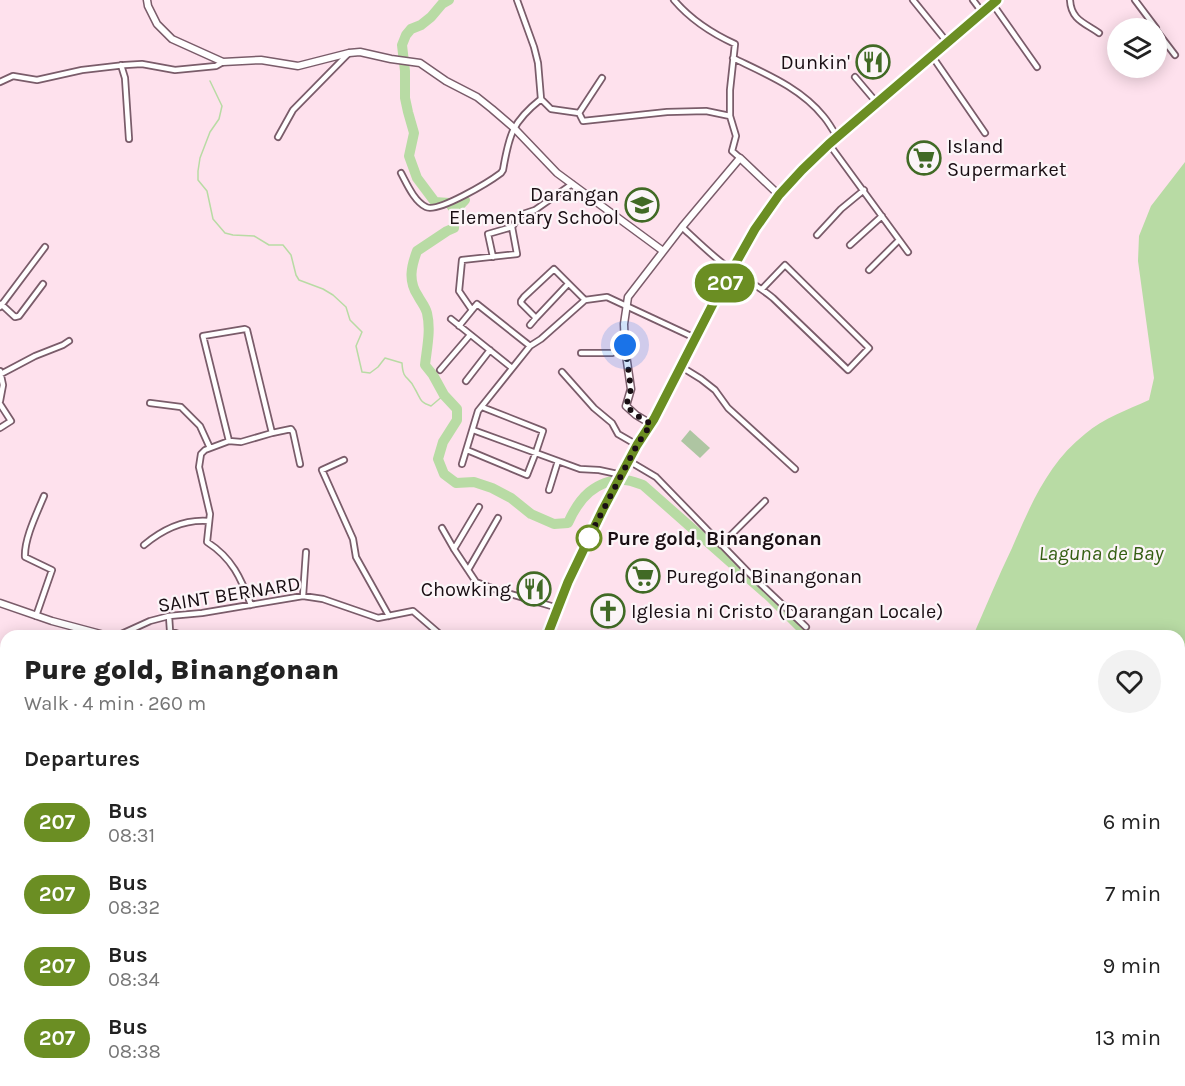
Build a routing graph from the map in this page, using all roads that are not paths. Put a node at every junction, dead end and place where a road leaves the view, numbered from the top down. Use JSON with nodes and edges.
{"nodes":[{"id":1,"x":147,"y":0,"type":"edge"},
{"id":2,"x":517,"y":0,"type":"edge"},
{"id":3,"x":674,"y":0,"type":"edge"},
{"id":4,"x":913,"y":0,"type":"edge"},
{"id":5,"x":973,"y":0,"type":"edge"},
{"id":6,"x":1070,"y":0,"type":"edge"},
{"id":7,"x":1135,"y":0,"type":"edge"},
{"id":8,"x":994,"y":2,"type":"edge"},
{"id":9,"x":982,"y":12,"type":"junction"},
{"id":10,"x":1148,"y":18,"type":"edge"},
{"id":11,"x":1099,"y":33,"type":"dead end"},
{"id":12,"x":946,"y":42,"type":"junction"},
{"id":13,"x":1167,"y":44,"type":"edge"},
{"id":14,"x":349,"y":53,"type":"junction"},
{"id":15,"x":932,"y":55,"type":"junction"},
{"id":16,"x":1175,"y":55,"type":"dead end"},
{"id":17,"x":733,"y":58,"type":"junction"},
{"id":18,"x":223,"y":62,"type":"junction"},
{"id":19,"x":121,"y":65,"type":"junction"},
{"id":20,"x":1037,"y":67,"type":"dead end"},
{"id":21,"x":855,"y":77,"type":"dead end"},
{"id":22,"x":603,"y":78,"type":"dead end"},
{"id":23,"x":0,"y":82,"type":"edge"},
{"id":24,"x":541,"y":99,"type":"junction"},
{"id":25,"x":876,"y":103,"type":"junction"},
{"id":26,"x":579,"y":113,"type":"junction"},
{"id":27,"x":730,"y":116,"type":"junction"},
{"id":28,"x":514,"y":128,"type":"junction"},
{"id":29,"x":985,"y":133,"type":"dead end"},
{"id":30,"x":278,"y":137,"type":"dead end"},
{"id":31,"x":837,"y":137,"type":"junction"},
{"id":32,"x":129,"y":139,"type":"dead end"},
{"id":33,"x":829,"y":144,"type":"junction"},
{"id":34,"x":740,"y":158,"type":"junction"},
{"id":35,"x":401,"y":173,"type":"dead end"},
{"id":36,"x":572,"y":184,"type":"junction"},
{"id":37,"x":864,"y":190,"type":"junction"},
{"id":38,"x":779,"y":195,"type":"junction"},
{"id":39,"x":882,"y":216,"type":"junction"},
{"id":40,"x":512,"y":227,"type":"junction"},
{"id":41,"x":682,"y":227,"type":"junction"},
{"id":42,"x":817,"y":236,"type":"dead end"},
{"id":43,"x":899,"y":240,"type":"junction"},
{"id":44,"x":850,"y":246,"type":"dead end"},
{"id":45,"x":45,"y":247,"type":"dead end"},
{"id":46,"x":663,"y":251,"type":"junction"},
{"id":47,"x":908,"y":252,"type":"dead end"},
{"id":48,"x":493,"y":257,"type":"junction"},
{"id":49,"x":732,"y":270,"type":"junction"},
{"id":50,"x":869,"y":270,"type":"dead end"},
{"id":51,"x":43,"y":284,"type":"dead end"},
{"id":52,"x":568,"y":284,"type":"junction"},
{"id":53,"x":762,"y":289,"type":"junction"},
{"id":54,"x":585,"y":300,"type":"junction"},
{"id":55,"x":0,"y":305,"type":"edge"},
{"id":56,"x":626,"y":305,"type":"junction"},
{"id":57,"x":472,"y":310,"type":"junction"},
{"id":58,"x":536,"y":318,"type":"junction"},
{"id":59,"x":451,"y":319,"type":"dead end"},
{"id":60,"x":530,"y":325,"type":"dead end"},
{"id":61,"x":459,"y":326,"type":"junction"},
{"id":62,"x":470,"y":335,"type":"junction"},
{"id":63,"x":695,"y":338,"type":"junction"},
{"id":64,"x":69,"y":341,"type":"dead end"},
{"id":65,"x":625,"y":345,"type":"junction"},
{"id":66,"x":530,"y":346,"type":"junction"},
{"id":67,"x":490,"y":350,"type":"junction"},
{"id":68,"x":581,"y":353,"type":"dead end"},
{"id":69,"x":680,"y":366,"type":"junction"},
{"id":70,"x":512,"y":368,"type":"junction"},
{"id":71,"x":440,"y":370,"type":"dead end"},
{"id":72,"x":562,"y":372,"type":"dead end"},
{"id":73,"x":1,"y":373,"type":"edge"},
{"id":74,"x":466,"y":381,"type":"dead end"},
{"id":75,"x":0,"y":403,"type":"edge"},
{"id":76,"x":150,"y":403,"type":"dead end"},
{"id":77,"x":482,"y":407,"type":"junction"},
{"id":78,"x":651,"y":424,"type":"junction"},
{"id":79,"x":0,"y":428,"type":"edge"},
{"id":80,"x":473,"y":430,"type":"junction"},
{"id":81,"x":272,"y":433,"type":"junction"},
{"id":82,"x":229,"y":441,"type":"junction"},
{"id":83,"x":637,"y":445,"type":"junction"},
{"id":84,"x":210,"y":448,"type":"junction"},
{"id":85,"x":466,"y":450,"type":"junction"},
{"id":86,"x":536,"y":452,"type":"junction"},
{"id":87,"x":344,"y":460,"type":"dead end"},
{"id":88,"x":558,"y":461,"type":"junction"},
{"id":89,"x":629,"y":461,"type":"junction"},
{"id":90,"x":300,"y":464,"type":"dead end"},
{"id":91,"x":462,"y":464,"type":"dead end"},
{"id":92,"x":795,"y":469,"type":"dead end"},
{"id":93,"x":621,"y":475,"type":"junction"},
{"id":94,"x":549,"y":490,"type":"dead end"},
{"id":95,"x":44,"y":496,"type":"dead end"},
{"id":96,"x":765,"y":501,"type":"dead end"},
{"id":97,"x":479,"y":507,"type":"dead end"},
{"id":98,"x":498,"y":518,"type":"dead end"},
{"id":99,"x":210,"y":521,"type":"junction"},
{"id":100,"x":442,"y":528,"type":"dead end"},
{"id":101,"x":144,"y":544,"type":"dead end"},
{"id":102,"x":721,"y":545,"type":"junction"},
{"id":103,"x":454,"y":549,"type":"junction"},
{"id":104,"x":306,"y":552,"type":"dead end"},
{"id":105,"x":468,"y":570,"type":"junction"},
{"id":106,"x":303,"y":596,"type":"junction"},
{"id":107,"x":0,"y":603,"type":"edge"},
{"id":108,"x":251,"y":605,"type":"junction"},
{"id":109,"x":558,"y":608,"type":"junction"},
{"id":110,"x":36,"y":616,"type":"junction"},
{"id":111,"x":169,"y":616,"type":"junction"},
{"id":112,"x":389,"y":616,"type":"junction"},
{"id":113,"x":806,"y":627,"type":"dead end"},
{"id":114,"x":72,"y":630,"type":"edge"},
{"id":115,"x":130,"y":630,"type":"edge"},
{"id":116,"x":170,"y":630,"type":"edge"},
{"id":117,"x":435,"y":630,"type":"edge"},
{"id":118,"x":549,"y":630,"type":"edge"}],
"edges":[{"from":1,"to":18,"type":"street"},
{"from":2,"to":24,"type":"street"},
{"from":3,"to":17,"type":"street"},
{"from":4,"to":12,"type":"street"},
{"from":5,"to":9,"type":"street"},
{"from":6,"to":11,"type":"street"},
{"from":7,"to":10,"type":"street"},
{"from":8,"to":9,"type":"main road"},
{"from":8,"to":20,"type":"street"},
{"from":9,"to":12,"type":"main road"},
{"from":12,"to":15,"type":"main road"},
{"from":13,"to":16,"type":"street"},
{"from":14,"to":18,"type":"street"},
{"from":14,"to":28,"type":"street"},
{"from":14,"to":30,"type":"street"},
{"from":15,"to":25,"type":"main road"},
{"from":15,"to":29,"type":"street"},
{"from":17,"to":27,"type":"street"},
{"from":17,"to":31,"type":"street"},
{"from":18,"to":19,"type":"street"},
{"from":19,"to":23,"type":"street"},
{"from":19,"to":32,"type":"street"},
{"from":21,"to":25,"type":"street"},
{"from":22,"to":26,"type":"street"},
{"from":24,"to":26,"type":"street"},
{"from":24,"to":28,"type":"street"},
{"from":25,"to":31,"type":"main road"},
{"from":26,"to":27,"type":"street"},
{"from":27,"to":34,"type":"street"},
{"from":28,"to":35,"type":"street"},
{"from":28,"to":36,"type":"street"},
{"from":31,"to":33,"type":"main road"},
{"from":33,"to":37,"type":"street"},
{"from":33,"to":38,"type":"main road"},
{"from":34,"to":38,"type":"street"},
{"from":34,"to":41,"type":"street"},
{"from":36,"to":40,"type":"street"},
{"from":36,"to":46,"type":"street"},
{"from":37,"to":39,"type":"street"},
{"from":37,"to":42,"type":"street"},
{"from":38,"to":49,"type":"main road"},
{"from":39,"to":43,"type":"street"},
{"from":39,"to":44,"type":"street"},
{"from":40,"to":48,"type":"street"},
{"from":40,"to":48,"type":"street"},
{"from":41,"to":46,"type":"street"},
{"from":41,"to":49,"type":"street"},
{"from":43,"to":47,"type":"street"},
{"from":43,"to":50,"type":"street"},
{"from":45,"to":55,"type":"street"},
{"from":46,"to":56,"type":"street"},
{"from":48,"to":57,"type":"street"},
{"from":49,"to":53,"type":"street"},
{"from":49,"to":63,"type":"main road"},
{"from":51,"to":55,"type":"street"},
{"from":52,"to":54,"type":"street"},
{"from":52,"to":58,"type":"street"},
{"from":52,"to":58,"type":"street"},
{"from":53,"to":53,"type":"street"},
{"from":54,"to":56,"type":"street"},
{"from":54,"to":66,"type":"street"},
{"from":56,"to":63,"type":"street"},
{"from":56,"to":65,"type":"street"},
{"from":57,"to":61,"type":"street"},
{"from":57,"to":66,"type":"street"},
{"from":58,"to":60,"type":"street"},
{"from":59,"to":61,"type":"street"},
{"from":61,"to":62,"type":"street"},
{"from":62,"to":67,"type":"street"},
{"from":62,"to":71,"type":"street"},
{"from":63,"to":69,"type":"main road"},
{"from":64,"to":73,"type":"street"},
{"from":65,"to":68,"type":"street"},
{"from":65,"to":78,"type":"street"},
{"from":66,"to":70,"type":"street"},
{"from":67,"to":70,"type":"street"},
{"from":67,"to":74,"type":"street"},
{"from":69,"to":78,"type":"main road"},
{"from":69,"to":92,"type":"street"},
{"from":70,"to":77,"type":"street"},
{"from":72,"to":83,"type":"street"},
{"from":73,"to":75,"type":"street"},
{"from":75,"to":79,"type":"street"},
{"from":76,"to":84,"type":"street"},
{"from":77,"to":80,"type":"street"},
{"from":77,"to":86,"type":"street"},
{"from":78,"to":83,"type":"main road"},
{"from":80,"to":85,"type":"street"},
{"from":80,"to":86,"type":"street"},
{"from":81,"to":82,"type":"street"},
{"from":81,"to":82,"type":"street"},
{"from":81,"to":90,"type":"street"},
{"from":82,"to":84,"type":"street"},
{"from":83,"to":89,"type":"main road"},
{"from":84,"to":99,"type":"street"},
{"from":85,"to":86,"type":"street"},
{"from":85,"to":91,"type":"street"},
{"from":86,"to":88,"type":"street"},
{"from":87,"to":112,"type":"street"},
{"from":88,"to":93,"type":"street"},
{"from":88,"to":94,"type":"street"},
{"from":89,"to":93,"type":"main road"},
{"from":89,"to":102,"type":"street"},
{"from":93,"to":109,"type":"main road"},
{"from":95,"to":110,"type":"street"},
{"from":96,"to":102,"type":"street"},
{"from":97,"to":103,"type":"street"},
{"from":98,"to":105,"type":"street"},
{"from":99,"to":101,"type":"street"},
{"from":99,"to":108,"type":"street"},
{"from":100,"to":103,"type":"street"},
{"from":102,"to":113,"type":"street"},
{"from":103,"to":105,"type":"street"},
{"from":104,"to":106,"type":"street"},
{"from":105,"to":109,"type":"street"},
{"from":106,"to":108,"type":"street","name":"SAINT BERNARD"},
{"from":106,"to":112,"type":"street","name":"SAINT BERNARD"},
{"from":107,"to":110,"type":"street"},
{"from":108,"to":111,"type":"street","name":"SAINT BERNARD"},
{"from":109,"to":118,"type":"main road"},
{"from":110,"to":114,"type":"street"},
{"from":111,"to":115,"type":"street","name":"SAINT BERNARD"},
{"from":111,"to":116,"type":"street"},
{"from":112,"to":117,"type":"street","name":"SAINT BERNARD"}]}
